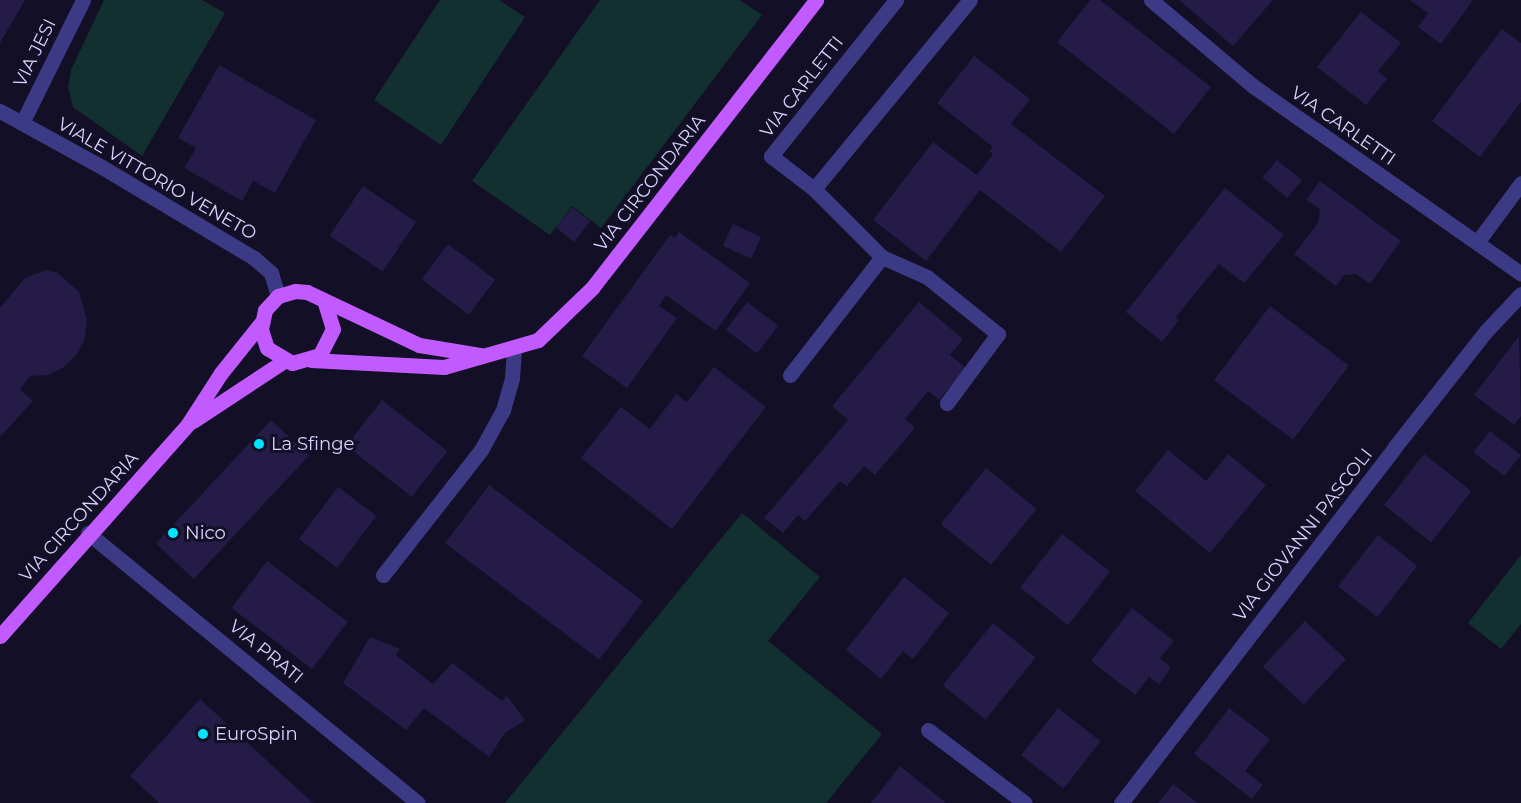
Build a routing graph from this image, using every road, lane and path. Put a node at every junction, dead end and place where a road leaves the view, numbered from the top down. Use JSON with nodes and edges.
{"nodes":[{"id":1,"x":83,"y":0,"type":"edge"},
{"id":2,"x":816,"y":0,"type":"edge"},
{"id":3,"x":896,"y":0,"type":"edge"},
{"id":4,"x":970,"y":0,"type":"edge"},
{"id":5,"x":1151,"y":0,"type":"edge"},
{"id":6,"x":0,"y":111,"type":"edge"},
{"id":7,"x":22,"y":123,"type":"junction"},
{"id":8,"x":1521,"y":183,"type":"edge"},
{"id":9,"x":814,"y":189,"type":"junction"},
{"id":10,"x":1478,"y":242,"type":"junction"},
{"id":11,"x":882,"y":257,"type":"junction"},
{"id":12,"x":1521,"y":274,"type":"edge"},
{"id":13,"x":1521,"y":294,"type":"edge"},
{"id":14,"x":278,"y":296,"type":"junction"},
{"id":15,"x":325,"y":303,"type":"junction"},
{"id":16,"x":261,"y":323,"type":"junction"},
{"id":17,"x":514,"y":349,"type":"junction"},
{"id":18,"x":487,"y":356,"type":"junction"},
{"id":19,"x":311,"y":360,"type":"junction"},
{"id":20,"x":284,"y":361,"type":"junction"},
{"id":21,"x":790,"y":375,"type":"dead end"},
{"id":22,"x":947,"y":403,"type":"dead end"},
{"id":23,"x":188,"y":424,"type":"junction"},
{"id":24,"x":88,"y":533,"type":"junction"},
{"id":25,"x":383,"y":574,"type":"dead end"},
{"id":26,"x":0,"y":636,"type":"edge"},
{"id":27,"x":928,"y":730,"type":"dead end"},
{"id":28,"x":418,"y":803,"type":"edge"},
{"id":29,"x":1026,"y":803,"type":"edge"},
{"id":30,"x":1121,"y":803,"type":"edge"}],
"edges":[{"from":1,"to":7,"type":"street","name":"VIA JESI"},
{"from":2,"to":17,"type":"main road","name":"VIA CIRCONDARIA"},
{"from":3,"to":9,"type":"street","name":"VIA CARLETTI"},
{"from":4,"to":9,"type":"street"},
{"from":5,"to":10,"type":"street","name":"VIA CARLETTI"},
{"from":6,"to":7,"type":"street","name":"VIALE VITTORIO VENETO"},
{"from":7,"to":14,"type":"street","name":"VIALE VITTORIO VENETO"},
{"from":8,"to":10,"type":"street"},
{"from":9,"to":11,"type":"street","name":"VIA CARLETTI"},
{"from":10,"to":12,"type":"street","name":"VIA CARLETTI"},
{"from":11,"to":21,"type":"street"},
{"from":11,"to":22,"type":"street"},
{"from":13,"to":30,"type":"street","name":"VIA GIOVANNI PASCOLI"},
{"from":14,"to":15,"type":"main road","name":"VIA CIRCONDARIA"},
{"from":14,"to":16,"type":"main road","name":"VIA CIRCONDARIA"},
{"from":15,"to":18,"type":"main road","name":"VIA CIRCONDARIA"},
{"from":15,"to":19,"type":"main road"},
{"from":16,"to":20,"type":"main road"},
{"from":16,"to":23,"type":"main road","name":"VIA CIRCONDARIA"},
{"from":17,"to":18,"type":"main road","name":"VIA CIRCONDARIA"},
{"from":17,"to":25,"type":"street"},
{"from":18,"to":19,"type":"main road","name":"VIA CIRCONDARIA"},
{"from":19,"to":20,"type":"main road","name":"VIA CIRCONDARIA"},
{"from":20,"to":23,"type":"main road","name":"VIA CIRCONDARIA"},
{"from":23,"to":24,"type":"main road","name":"VIA CIRCONDARIA"},
{"from":24,"to":26,"type":"main road","name":"VIA CIRCONDARIA"},
{"from":24,"to":28,"type":"street","name":"VIA PRATI"},
{"from":27,"to":29,"type":"street"}]}
